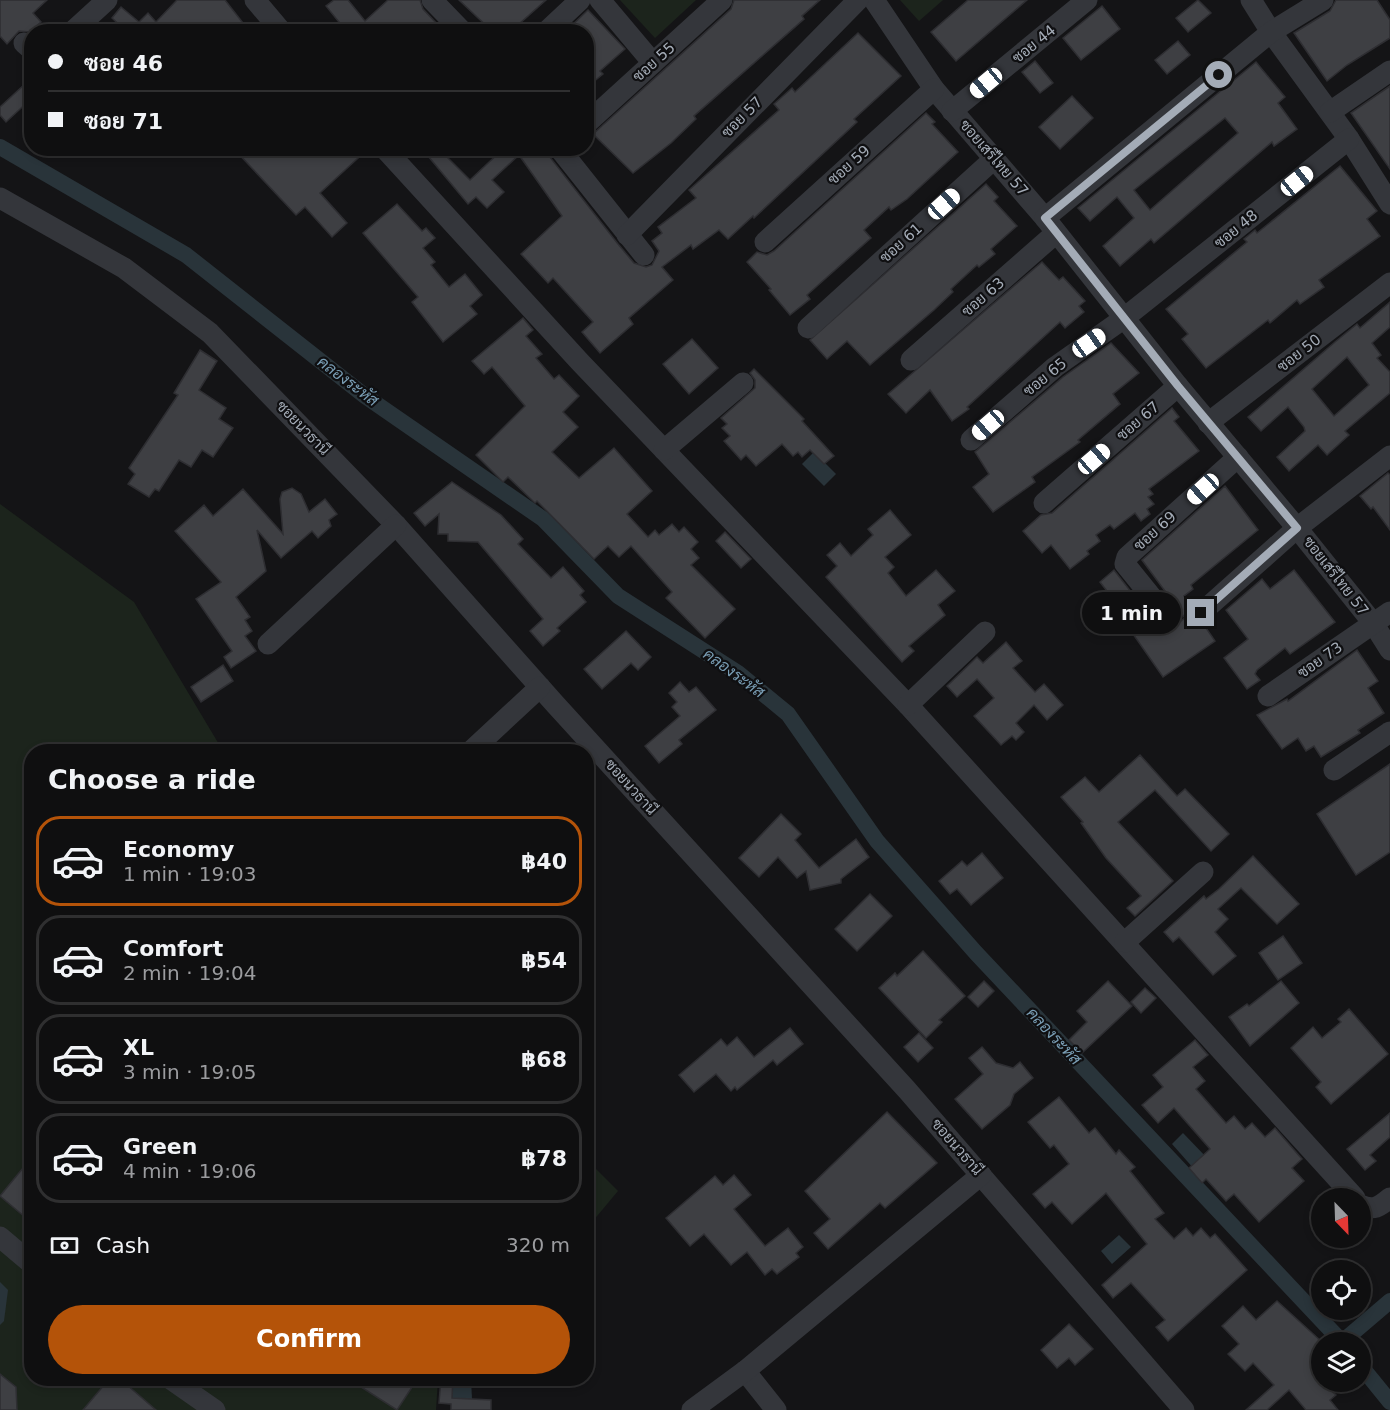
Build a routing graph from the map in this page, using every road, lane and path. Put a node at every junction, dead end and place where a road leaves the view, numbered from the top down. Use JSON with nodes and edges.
{"nodes":[{"id":1,"x":107,"y":0,"type":"edge"},
{"id":2,"x":255,"y":0,"type":"edge"},
{"id":3,"x":580,"y":0,"type":"edge"},
{"id":4,"x":600,"y":0,"type":"edge"},
{"id":5,"x":722,"y":0,"type":"edge"},
{"id":6,"x":858,"y":0,"type":"edge"},
{"id":7,"x":874,"y":0,"type":"edge"},
{"id":8,"x":1087,"y":0,"type":"edge"},
{"id":9,"x":1251,"y":0,"type":"edge"},
{"id":10,"x":1323,"y":0,"type":"edge"},
{"id":11,"x":438,"y":2,"type":"edge"},
{"id":12,"x":81,"y":24,"type":"edge"},
{"id":13,"x":275,"y":24,"type":"edge"},
{"id":14,"x":456,"y":24,"type":"edge"},
{"id":15,"x":554,"y":24,"type":"edge"},
{"id":16,"x":1271,"y":32,"type":"junction"},
{"id":17,"x":653,"y":63,"type":"junction"},
{"id":18,"x":1390,"y":72,"type":"edge"},
{"id":19,"x":934,"y":89,"type":"junction"},
{"id":20,"x":952,"y":111,"type":"junction"},
{"id":21,"x":1330,"y":112,"type":"junction"},
{"id":22,"x":594,"y":117,"type":"edge"},
{"id":23,"x":1349,"y":139,"type":"junction"},
{"id":24,"x":391,"y":156,"type":"edge"},
{"id":25,"x":565,"y":156,"type":"edge"},
{"id":26,"x":995,"y":158,"type":"junction"},
{"id":27,"x":1387,"y":192,"type":"edge"},
{"id":28,"x":0,"y":198,"type":"edge"},
{"id":29,"x":1051,"y":225,"type":"junction"},
{"id":30,"x":627,"y":235,"type":"junction"},
{"id":31,"x":765,"y":242,"type":"dead end"},
{"id":32,"x":644,"y":255,"type":"dead end"},
{"id":33,"x":1390,"y":283,"type":"edge"},
{"id":34,"x":1123,"y":319,"type":"junction"},
{"id":35,"x":808,"y":328,"type":"dead end"},
{"id":36,"x":911,"y":360,"type":"dead end"},
{"id":37,"x":743,"y":382,"type":"dead end"},
{"id":38,"x":1178,"y":386,"type":"junction"},
{"id":39,"x":1208,"y":423,"type":"junction"},
{"id":40,"x":971,"y":440,"type":"dead end"},
{"id":41,"x":664,"y":450,"type":"junction"},
{"id":42,"x":1390,"y":456,"type":"edge"},
{"id":43,"x":1238,"y":458,"type":"junction"},
{"id":44,"x":1044,"y":503,"type":"dead end"},
{"id":45,"x":396,"y":525,"type":"junction"},
{"id":46,"x":1297,"y":528,"type":"junction"},
{"id":47,"x":1201,"y":613,"type":"dead end"},
{"id":48,"x":1167,"y":616,"type":"dead end"},
{"id":49,"x":1382,"y":618,"type":"edge"},
{"id":50,"x":985,"y":632,"type":"dead end"},
{"id":51,"x":268,"y":644,"type":"dead end"},
{"id":52,"x":1390,"y":650,"type":"edge"},
{"id":53,"x":540,"y":687,"type":"junction"},
{"id":54,"x":1268,"y":696,"type":"dead end"},
{"id":55,"x":908,"y":705,"type":"junction"},
{"id":56,"x":1390,"y":732,"type":"edge"},
{"id":57,"x":479,"y":744,"type":"edge"},
{"id":58,"x":592,"y":744,"type":"edge"},
{"id":59,"x":594,"y":746,"type":"edge"},
{"id":60,"x":1334,"y":770,"type":"dead end"},
{"id":61,"x":1203,"y":872,"type":"dead end"},
{"id":62,"x":1125,"y":942,"type":"junction"},
{"id":63,"x":981,"y":1175,"type":"junction"},
{"id":64,"x":1346,"y":1188,"type":"edge"},
{"id":65,"x":1390,"y":1198,"type":"edge"},
{"id":66,"x":1371,"y":1209,"type":"edge"},
{"id":67,"x":0,"y":1237,"type":"edge"},
{"id":68,"x":24,"y":1257,"type":"edge"},
{"id":69,"x":745,"y":1371,"type":"junction"},
{"id":70,"x":180,"y":1386,"type":"edge"},
{"id":71,"x":1180,"y":1409,"type":"edge"},
{"id":72,"x":215,"y":1410,"type":"edge"},
{"id":73,"x":692,"y":1410,"type":"edge"},
{"id":74,"x":776,"y":1410,"type":"edge"}],
"edges":[{"from":1,"to":12,"type":"street"},
{"from":2,"to":13,"type":"street"},
{"from":3,"to":15,"type":"street"},
{"from":4,"to":17,"type":"street"},
{"from":5,"to":17,"type":"street","name":"ซอย 55"},
{"from":6,"to":30,"type":"street","name":"ซอย 57"},
{"from":7,"to":19,"type":"street","name":"ซอยเสรีไทย 57"},
{"from":8,"to":20,"type":"street","name":"ซอย 44"},
{"from":9,"to":16,"type":"street"},
{"from":10,"to":16,"type":"street","name":"ซอย 63"},
{"from":11,"to":14,"type":"street"},
{"from":16,"to":21,"type":"street"},
{"from":16,"to":29,"type":"street","name":"ซอย 63"},
{"from":17,"to":22,"type":"street","name":"ซอย 55"},
{"from":18,"to":21,"type":"street"},
{"from":19,"to":20,"type":"street","name":"ซอยเสรีไทย 57"},
{"from":19,"to":31,"type":"street","name":"ซอย 59"},
{"from":20,"to":26,"type":"street","name":"ซอยเสรีไทย 57"},
{"from":21,"to":23,"type":"street"},
{"from":23,"to":27,"type":"street"},
{"from":23,"to":34,"type":"street","name":"ซอย 48"},
{"from":24,"to":41,"type":"street"},
{"from":25,"to":30,"type":"street"},
{"from":26,"to":29,"type":"street","name":"ซอยเสรีไทย 57"},
{"from":26,"to":35,"type":"street","name":"ซอย 61"},
{"from":28,"to":45,"type":"street","name":"ซอยนวธานี"},
{"from":29,"to":34,"type":"street","name":"ซอยเสรีไทย 57"},
{"from":29,"to":36,"type":"street","name":"ซอย 63"},
{"from":30,"to":32,"type":"street"},
{"from":33,"to":39,"type":"street","name":"ซอย 50"},
{"from":34,"to":38,"type":"street","name":"ซอยเสรีไทย 57"},
{"from":34,"to":40,"type":"street","name":"ซอย 65"},
{"from":37,"to":41,"type":"street"},
{"from":38,"to":39,"type":"street","name":"ซอยเสรีไทย 57"},
{"from":38,"to":44,"type":"street","name":"ซอย 67"},
{"from":39,"to":43,"type":"street","name":"ซอยเสรีไทย 57"},
{"from":41,"to":55,"type":"street"},
{"from":42,"to":46,"type":"street"},
{"from":43,"to":46,"type":"street","name":"ซอยเสรีไทย 57"},
{"from":43,"to":48,"type":"street","name":"ซอย 69"},
{"from":45,"to":51,"type":"street"},
{"from":45,"to":53,"type":"street","name":"ซอยนวธานี"},
{"from":46,"to":47,"type":"street"},
{"from":46,"to":49,"type":"street","name":"ซอยเสรีไทย 57"},
{"from":49,"to":52,"type":"street","name":"ซอยเสรีไทย 57"},
{"from":49,"to":54,"type":"street","name":"ซอย 73"},
{"from":50,"to":55,"type":"street"},
{"from":53,"to":57,"type":"street"},
{"from":53,"to":58,"type":"street","name":"ซอยนวธานี"},
{"from":55,"to":62,"type":"street"},
{"from":56,"to":60,"type":"street"},
{"from":59,"to":63,"type":"street","name":"ซอยนวธานี"},
{"from":61,"to":62,"type":"street"},
{"from":62,"to":64,"type":"street"},
{"from":63,"to":69,"type":"street"},
{"from":63,"to":71,"type":"street","name":"ซอยนวธานี"},
{"from":65,"to":66,"type":"street"},
{"from":67,"to":68,"type":"street"},
{"from":69,"to":73,"type":"street"},
{"from":69,"to":74,"type":"street"},
{"from":70,"to":72,"type":"street"}]}
